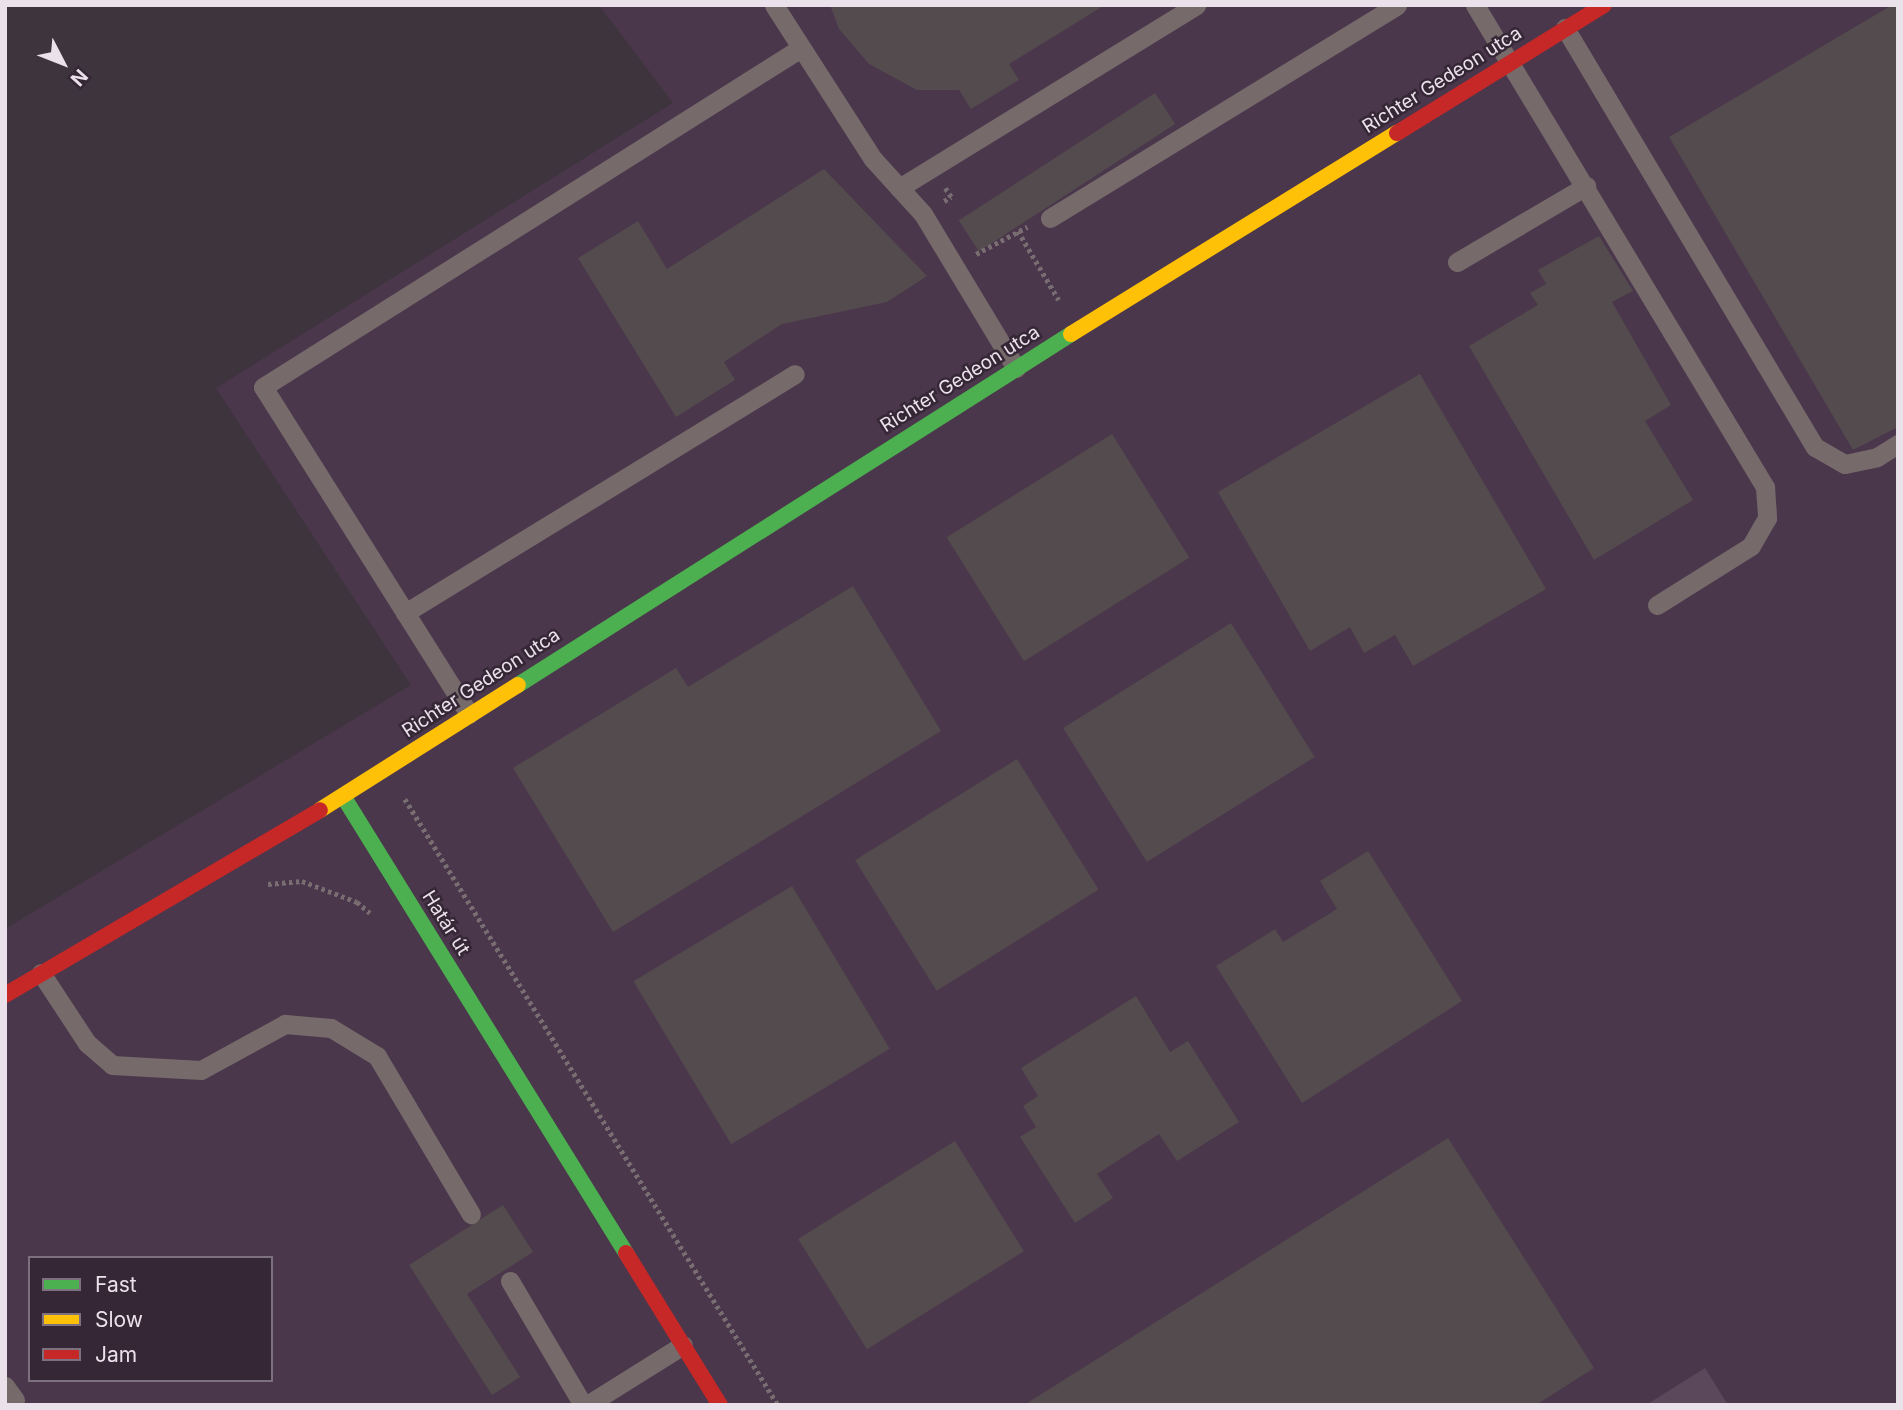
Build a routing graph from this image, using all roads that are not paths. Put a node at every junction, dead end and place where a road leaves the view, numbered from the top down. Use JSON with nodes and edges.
{"nodes":[{"id":1,"x":774,"y":5,"type":"edge"},
{"id":2,"x":1196,"y":5,"type":"edge"},
{"id":3,"x":1397,"y":5,"type":"edge"},
{"id":4,"x":1475,"y":5,"type":"edge"},
{"id":5,"x":1604,"y":5,"type":"edge"},
{"id":6,"x":1565,"y":28,"type":"junction"},
{"id":7,"x":801,"y":48,"type":"junction"},
{"id":8,"x":1510,"y":62,"type":"junction"},
{"id":9,"x":1586,"y":186,"type":"junction"},
{"id":10,"x":899,"y":188,"type":"junction"},
{"id":11,"x":1050,"y":218,"type":"dead end"},
{"id":12,"x":1457,"y":262,"type":"dead end"},
{"id":13,"x":1016,"y":368,"type":"junction"},
{"id":14,"x":795,"y":374,"type":"dead end"},
{"id":15,"x":1898,"y":444,"type":"edge"},
{"id":16,"x":1657,"y":605,"type":"dead end"},
{"id":17,"x":405,"y":613,"type":"junction"},
{"id":18,"x":469,"y":714,"type":"junction"},
{"id":19,"x":343,"y":796,"type":"junction"},
{"id":20,"x":41,"y":973,"type":"junction"},
{"id":21,"x":5,"y":995,"type":"edge"},
{"id":22,"x":471,"y":1214,"type":"dead end"},
{"id":23,"x":510,"y":1281,"type":"dead end"},
{"id":24,"x":684,"y":1345,"type":"junction"},
{"id":25,"x":585,"y":1405,"type":"edge"},
{"id":26,"x":720,"y":1405,"type":"edge"}],
"edges":[{"from":1,"to":7,"type":"lane"},
{"from":2,"to":10,"type":"lane"},
{"from":3,"to":11,"type":"lane"},
{"from":4,"to":8,"type":"lane"},
{"from":5,"to":6,"type":"street","name":"Richter Gedeon utca"},
{"from":6,"to":8,"type":"street","name":"Richter Gedeon utca"},
{"from":6,"to":15,"type":"lane"},
{"from":7,"to":10,"type":"lane"},
{"from":7,"to":17,"type":"lane"},
{"from":8,"to":9,"type":"lane"},
{"from":8,"to":13,"type":"street","name":"Richter Gedeon utca"},
{"from":9,"to":12,"type":"lane"},
{"from":9,"to":16,"type":"lane"},
{"from":10,"to":13,"type":"lane"},
{"from":13,"to":18,"type":"street","name":"Richter Gedeon utca"},
{"from":14,"to":17,"type":"lane"},
{"from":17,"to":18,"type":"lane"},
{"from":18,"to":19,"type":"street","name":"Richter Gedeon utca"},
{"from":19,"to":20,"type":"street"},
{"from":19,"to":24,"type":"street","name":"Határ út"},
{"from":20,"to":21,"type":"street"},
{"from":20,"to":22,"type":"lane"},
{"from":23,"to":25,"type":"lane"},
{"from":24,"to":25,"type":"lane"},
{"from":24,"to":26,"type":"street","name":"Határ út"}]}
